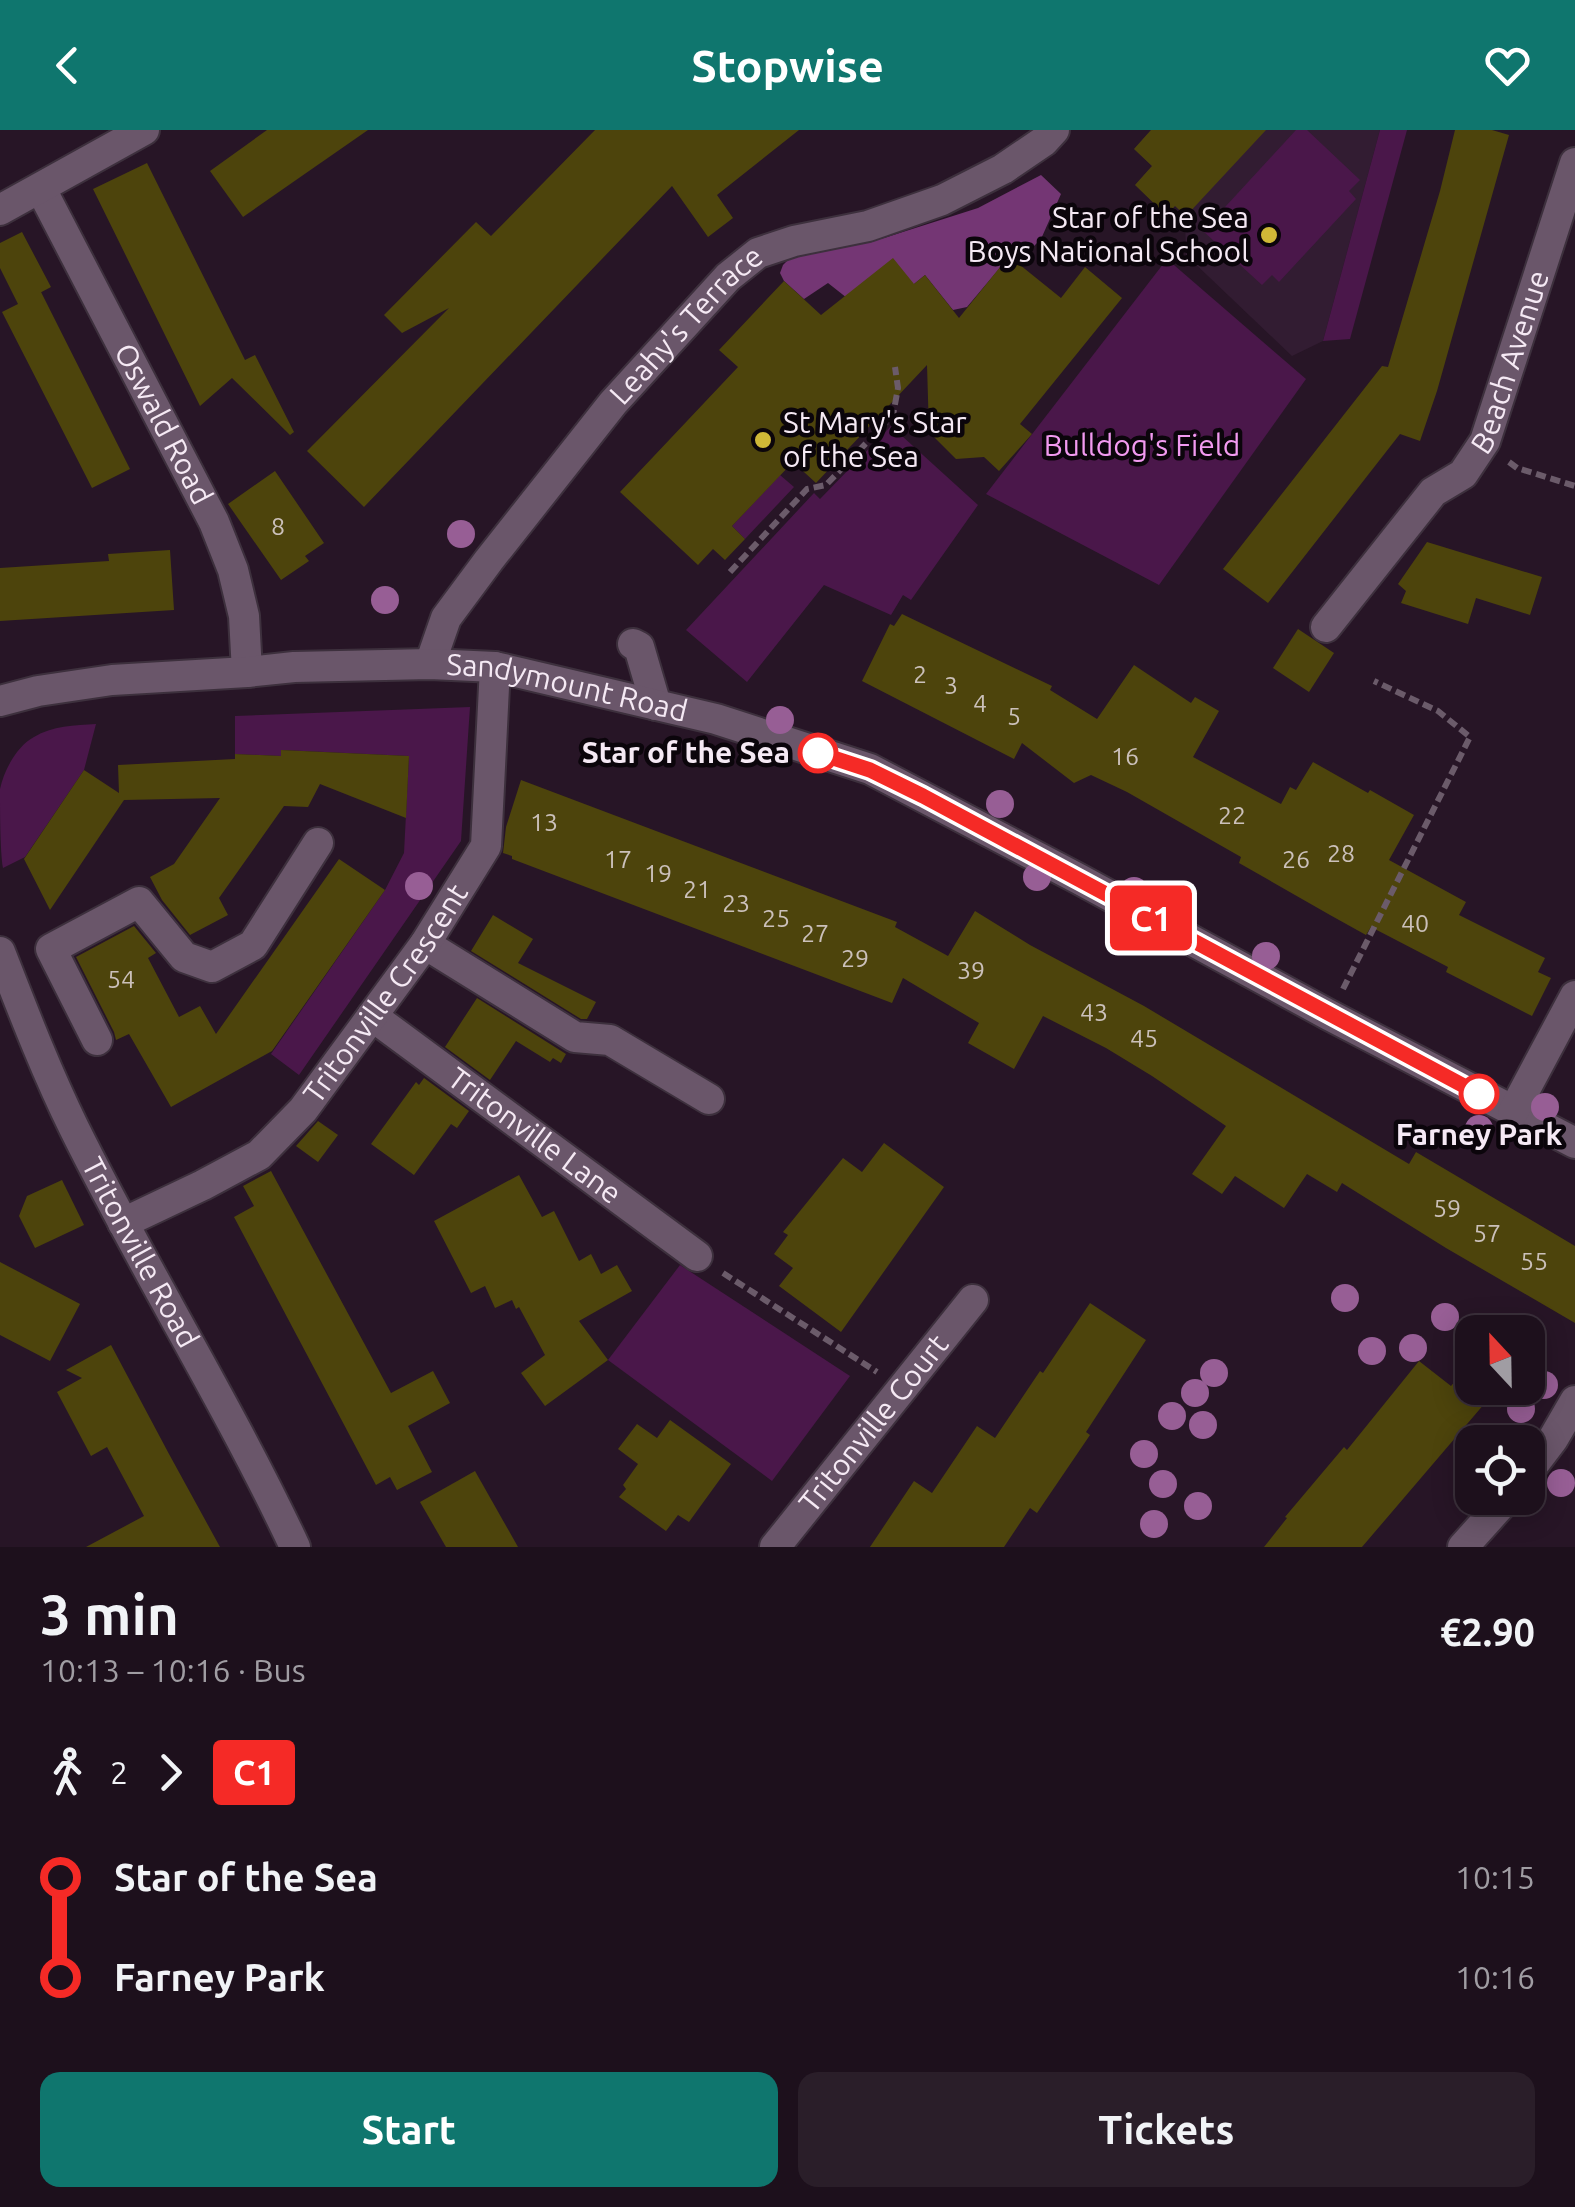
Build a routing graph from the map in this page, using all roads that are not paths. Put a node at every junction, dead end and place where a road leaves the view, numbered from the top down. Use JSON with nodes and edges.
{"nodes":[{"id":1,"x":144,"y":130,"type":"edge"},
{"id":2,"x":1054,"y":130,"type":"edge"},
{"id":3,"x":1573,"y":178,"type":"edge"},
{"id":4,"x":41,"y":189,"type":"junction"},
{"id":5,"x":0,"y":210,"type":"edge"},
{"id":6,"x":1326,"y":627,"type":"dead end"},
{"id":7,"x":633,"y":644,"type":"dead end"},
{"id":8,"x":430,"y":664,"type":"junction"},
{"id":9,"x":495,"y":668,"type":"junction"},
{"id":10,"x":247,"y":672,"type":"junction"},
{"id":11,"x":0,"y":701,"type":"edge"},
{"id":12,"x":656,"y":705,"type":"junction"},
{"id":13,"x":318,"y":843,"type":"dead end"},
{"id":14,"x":424,"y":944,"type":"junction"},
{"id":15,"x":0,"y":952,"type":"edge"},
{"id":16,"x":1575,"y":996,"type":"edge"},
{"id":17,"x":79,"y":1006,"type":"junction"},
{"id":18,"x":372,"y":1016,"type":"junction"},
{"id":19,"x":30,"y":1031,"type":"junction"},
{"id":20,"x":97,"y":1040,"type":"dead end"},
{"id":21,"x":709,"y":1099,"type":"dead end"},
{"id":22,"x":1514,"y":1112,"type":"junction"},
{"id":23,"x":1575,"y":1142,"type":"edge"},
{"id":24,"x":123,"y":1223,"type":"junction"},
{"id":25,"x":697,"y":1256,"type":"road end"},
{"id":26,"x":973,"y":1300,"type":"dead end"},
{"id":27,"x":1575,"y":1401,"type":"edge"},
{"id":28,"x":1545,"y":1450,"type":"edge"},
{"id":29,"x":1491,"y":1515,"type":"edge"},
{"id":30,"x":296,"y":1547,"type":"edge"},
{"id":31,"x":775,"y":1547,"type":"edge"},
{"id":32,"x":1463,"y":1547,"type":"edge"}],
"edges":[{"from":1,"to":4,"type":"street"},
{"from":2,"to":8,"type":"street","name":"Leahy's Terrace"},
{"from":3,"to":6,"type":"street","name":"Beach Avenue"},
{"from":4,"to":5,"type":"street"},
{"from":4,"to":10,"type":"street","name":"Oswald Road"},
{"from":7,"to":12,"type":"street"},
{"from":8,"to":9,"type":"street","name":"Sandymount Road"},
{"from":8,"to":10,"type":"street","name":"Sandymount Road"},
{"from":9,"to":12,"type":"street","name":"Sandymount Road"},
{"from":9,"to":14,"type":"street","name":"Tritonville Crescent"},
{"from":10,"to":11,"type":"street","name":"Sandymount Road"},
{"from":12,"to":22,"type":"street","name":"Sandymount Road"},
{"from":13,"to":17,"type":"street"},
{"from":14,"to":18,"type":"street","name":"Tritonville Crescent"},
{"from":14,"to":21,"type":"street"},
{"from":15,"to":19,"type":"street","name":"Tritonville Road"},
{"from":16,"to":22,"type":"street"},
{"from":17,"to":19,"type":"street"},
{"from":17,"to":20,"type":"street"},
{"from":18,"to":24,"type":"street","name":"Tritonville Crescent"},
{"from":18,"to":25,"type":"street","name":"Tritonville Lane"},
{"from":19,"to":24,"type":"street","name":"Tritonville Road"},
{"from":22,"to":23,"type":"street","name":"Sandymount Road"},
{"from":24,"to":30,"type":"street","name":"Tritonville Road"},
{"from":26,"to":31,"type":"street","name":"Tritonville Court"},
{"from":27,"to":28,"type":"street"},
{"from":29,"to":32,"type":"street"}]}
